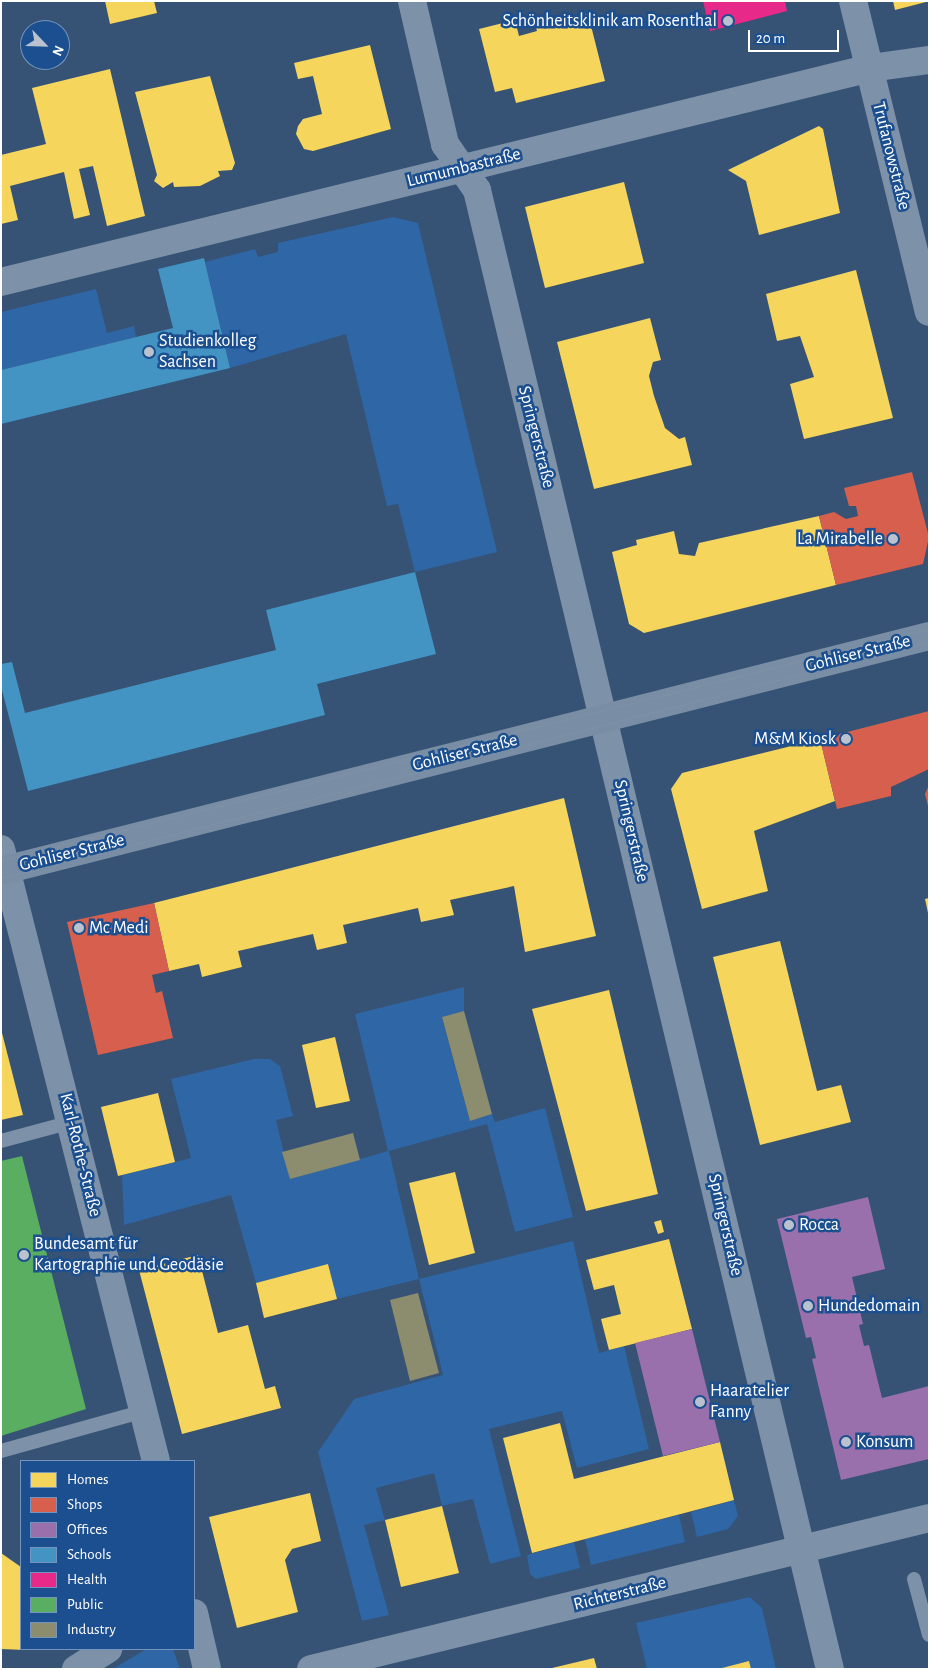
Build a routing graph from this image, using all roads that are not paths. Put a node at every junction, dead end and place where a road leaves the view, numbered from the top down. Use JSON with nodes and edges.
{"nodes":[{"id":1,"x":412,"y":1,"type":"edge"},
{"id":2,"x":853,"y":1,"type":"edge"},
{"id":3,"x":929,"y":60,"type":"edge"},
{"id":4,"x":870,"y":68,"type":"junction"},
{"id":5,"x":463,"y":168,"type":"junction"},
{"id":6,"x":1,"y":282,"type":"edge"},
{"id":7,"x":929,"y":312,"type":"edge"},
{"id":8,"x":929,"y":636,"type":"edge"},
{"id":9,"x":604,"y":718,"type":"junction"},
{"id":10,"x":4,"y":863,"type":"edge"},
{"id":11,"x":72,"y":1122,"type":"junction"},
{"id":12,"x":1,"y":1141,"type":"edge"},
{"id":13,"x":144,"y":1411,"type":"junction"},
{"id":14,"x":1,"y":1451,"type":"edge"},
{"id":15,"x":156,"y":1460,"type":"edge"},
{"id":16,"x":929,"y":1518,"type":"edge"},
{"id":17,"x":802,"y":1550,"type":"junction"},
{"id":18,"x":914,"y":1579,"type":"dead end"},
{"id":19,"x":195,"y":1616,"type":"edge"},
{"id":20,"x":929,"y":1635,"type":"edge"},
{"id":21,"x":106,"y":1650,"type":"edge"},
{"id":22,"x":76,"y":1669,"type":"edge"},
{"id":23,"x":207,"y":1669,"type":"edge"},
{"id":24,"x":311,"y":1669,"type":"edge"},
{"id":25,"x":830,"y":1669,"type":"edge"}],
"edges":[{"from":1,"to":5,"type":"street","name":"Springerstraße"},
{"from":2,"to":4,"type":"street","name":"Trufanowstraße"},
{"from":3,"to":4,"type":"street","name":"Lumumbastraße"},
{"from":4,"to":5,"type":"street","name":"Lumumbastraße"},
{"from":4,"to":7,"type":"street","name":"Trufanowstraße"},
{"from":5,"to":6,"type":"street","name":"Lumumbastraße"},
{"from":5,"to":9,"type":"street","name":"Springerstraße"},
{"from":8,"to":9,"type":"main road","name":"Gohliser Straße"},
{"from":9,"to":10,"type":"main road","name":"Gohliser Straße"},
{"from":9,"to":17,"type":"street","name":"Springerstraße"},
{"from":10,"to":11,"type":"street","name":"Karl-Rothe-Straße"},
{"from":11,"to":12,"type":"lane"},
{"from":11,"to":13,"type":"street","name":"Karl-Rothe-Straße"},
{"from":13,"to":14,"type":"lane"},
{"from":13,"to":15,"type":"street","name":"Karl-Rothe-Straße"},
{"from":16,"to":17,"type":"street","name":"Richterstraße"},
{"from":17,"to":24,"type":"street","name":"Richterstraße"},
{"from":17,"to":25,"type":"street","name":"Springerstraße"},
{"from":18,"to":20,"type":"lane"},
{"from":19,"to":23,"type":"street"},
{"from":21,"to":22,"type":"street"}]}
